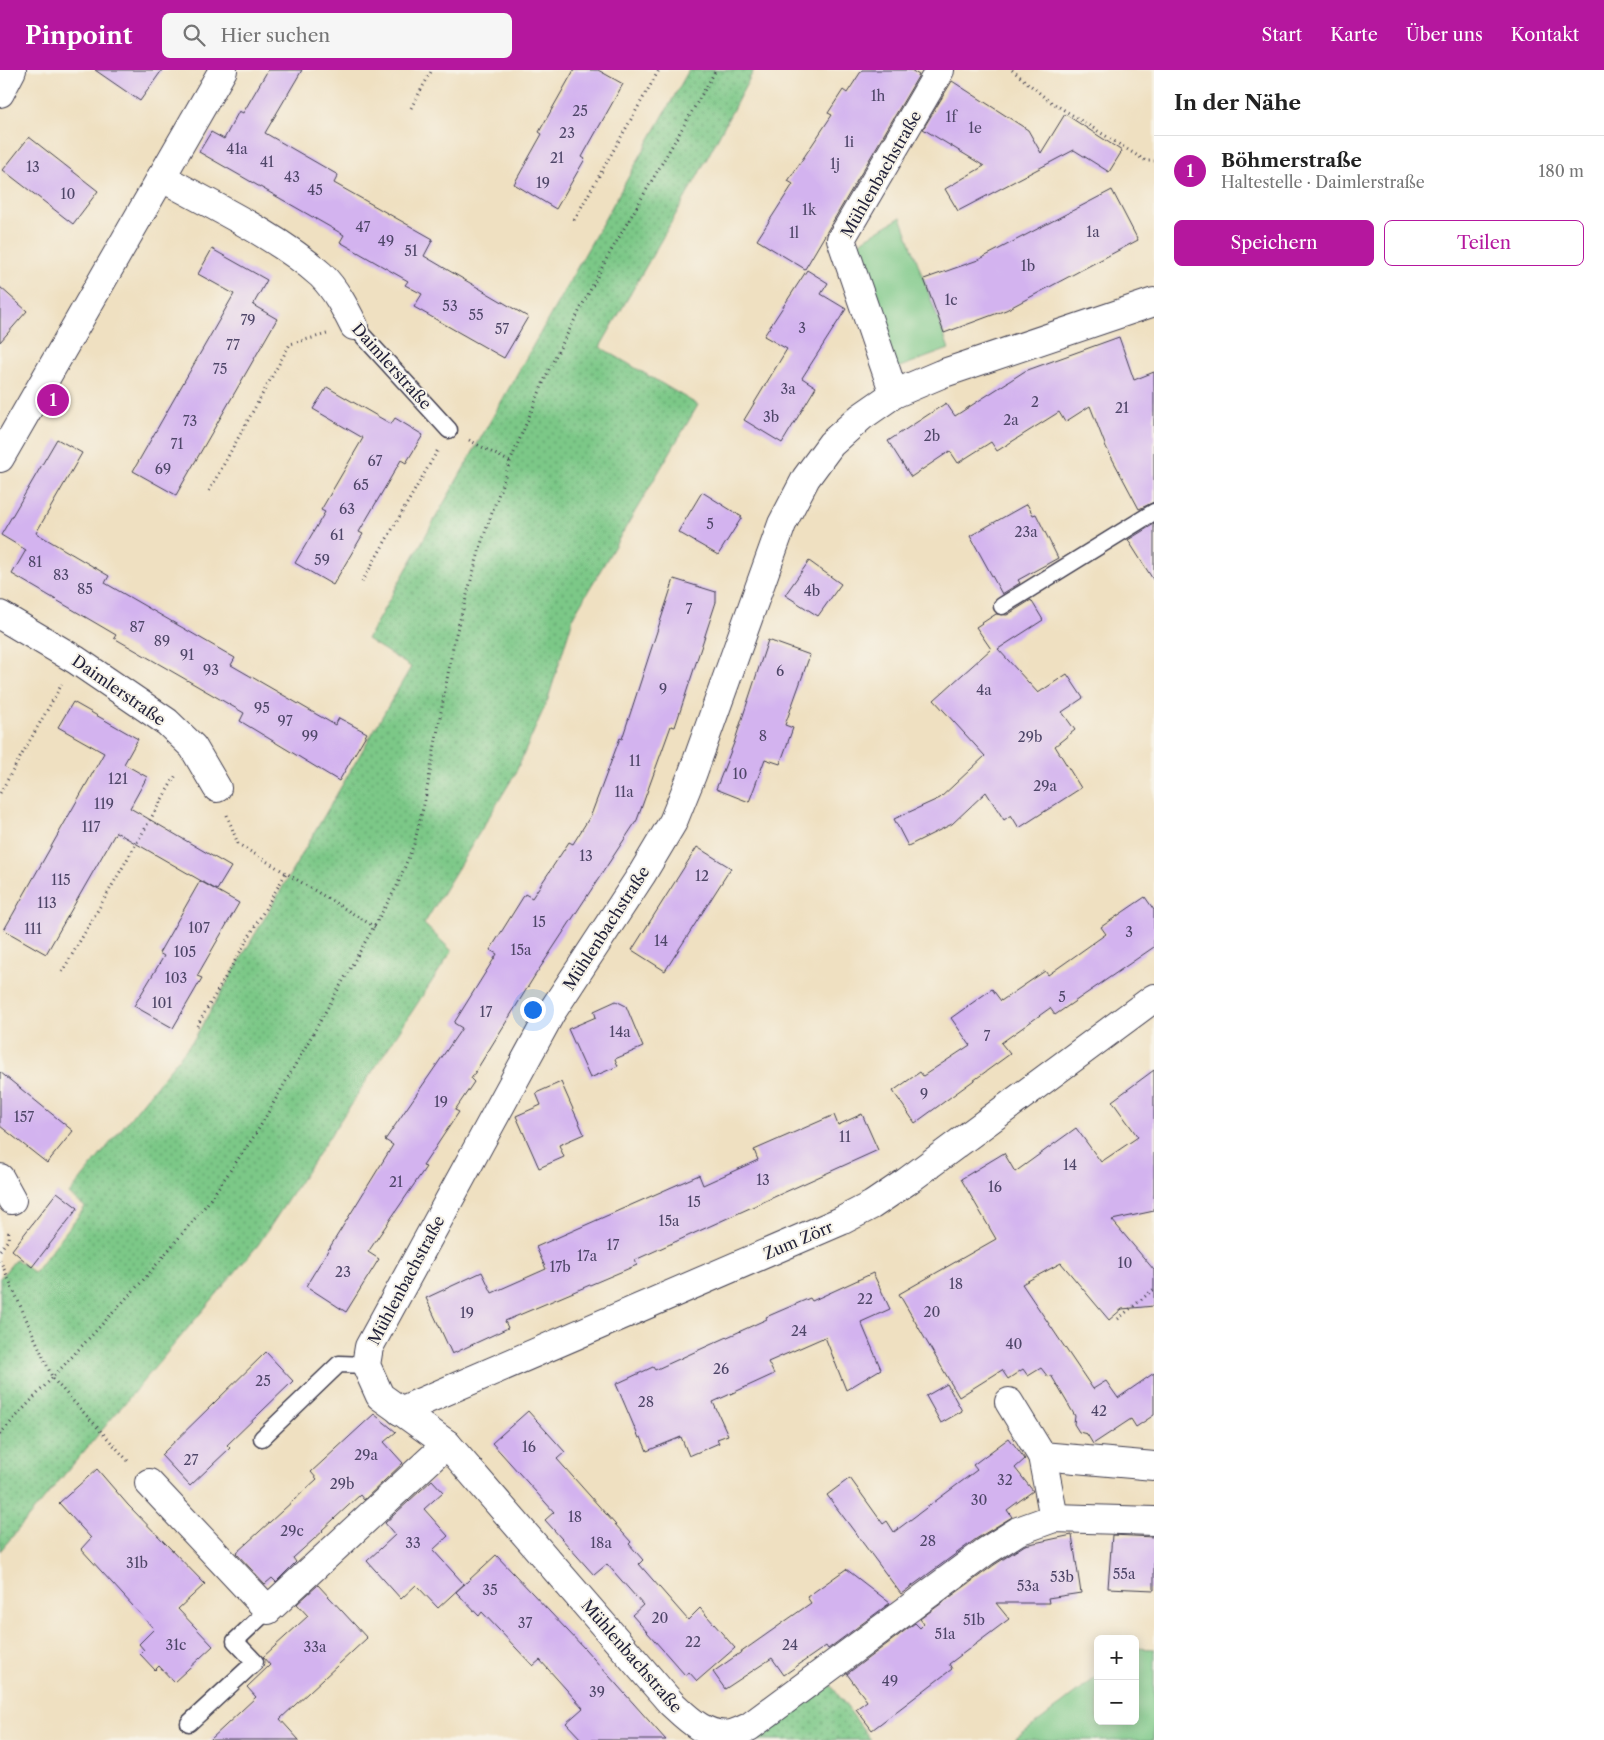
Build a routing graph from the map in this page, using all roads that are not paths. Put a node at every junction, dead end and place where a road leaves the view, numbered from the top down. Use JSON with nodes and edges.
{"nodes":[{"id":1,"x":12,"y":70,"type":"edge"},
{"id":2,"x":223,"y":70,"type":"edge"},
{"id":3,"x":940,"y":70,"type":"edge"},
{"id":4,"x":0,"y":92,"type":"edge"},
{"id":5,"x":161,"y":177,"type":"junction"},
{"id":6,"x":1154,"y":302,"type":"edge"},
{"id":7,"x":354,"y":326,"type":"joint"},
{"id":8,"x":894,"y":394,"type":"junction"},
{"id":9,"x":449,"y":430,"type":"road end"},
{"id":10,"x":0,"y":458,"type":"edge"},
{"id":11,"x":1154,"y":512,"type":"edge"},
{"id":12,"x":1002,"y":606,"type":"dead end"},
{"id":13,"x":0,"y":615,"type":"edge"},
{"id":14,"x":217,"y":788,"type":"dead end"},
{"id":15,"x":1154,"y":998,"type":"edge"},
{"id":16,"x":366,"y":1365,"type":"junction"},
{"id":17,"x":1009,"y":1402,"type":"dead end"},
{"id":18,"x":400,"y":1411,"type":"junction"},
{"id":19,"x":262,"y":1438,"type":"dead end"},
{"id":20,"x":447,"y":1444,"type":"junction"},
{"id":21,"x":1042,"y":1456,"type":"junction"},
{"id":22,"x":1154,"y":1466,"type":"edge"},
{"id":23,"x":149,"y":1483,"type":"road end"},
{"id":24,"x":1054,"y":1518,"type":"junction"},
{"id":25,"x":1154,"y":1521,"type":"edge"},
{"id":26,"x":268,"y":1610,"type":"junction"},
{"id":27,"x":189,"y":1723,"type":"dead end"},
{"id":28,"x":731,"y":1737,"type":"edge"}],
"edges":[{"from":1,"to":4,"type":"street"},
{"from":2,"to":5,"type":"street"},
{"from":3,"to":8,"type":"street","name":"Mühlenbachstraße"},
{"from":5,"to":7,"type":"street","name":"Daimlerstraße"},
{"from":5,"to":10,"type":"street"},
{"from":6,"to":8,"type":"street","name":"Mühlenbachstraße"},
{"from":7,"to":9,"type":"lane","name":"Daimlerstraße"},
{"from":8,"to":16,"type":"street","name":"Mühlenbachstraße"},
{"from":11,"to":12,"type":"lane"},
{"from":13,"to":14,"type":"street","name":"Daimlerstraße"},
{"from":15,"to":18,"type":"street","name":"Zum Zörr"},
{"from":16,"to":18,"type":"street","name":"Mühlenbachstraße"},
{"from":16,"to":19,"type":"lane"},
{"from":17,"to":21,"type":"street"},
{"from":18,"to":20,"type":"street","name":"Mühlenbachstraße"},
{"from":20,"to":26,"type":"street"},
{"from":20,"to":28,"type":"street","name":"Mühlenbachstraße"},
{"from":21,"to":22,"type":"street"},
{"from":21,"to":24,"type":"street"},
{"from":23,"to":26,"type":"street"},
{"from":24,"to":25,"type":"street","name":"Mühlenbachstraße"},
{"from":24,"to":28,"type":"street","name":"Mühlenbachstraße"},
{"from":26,"to":27,"type":"lane"}]}
